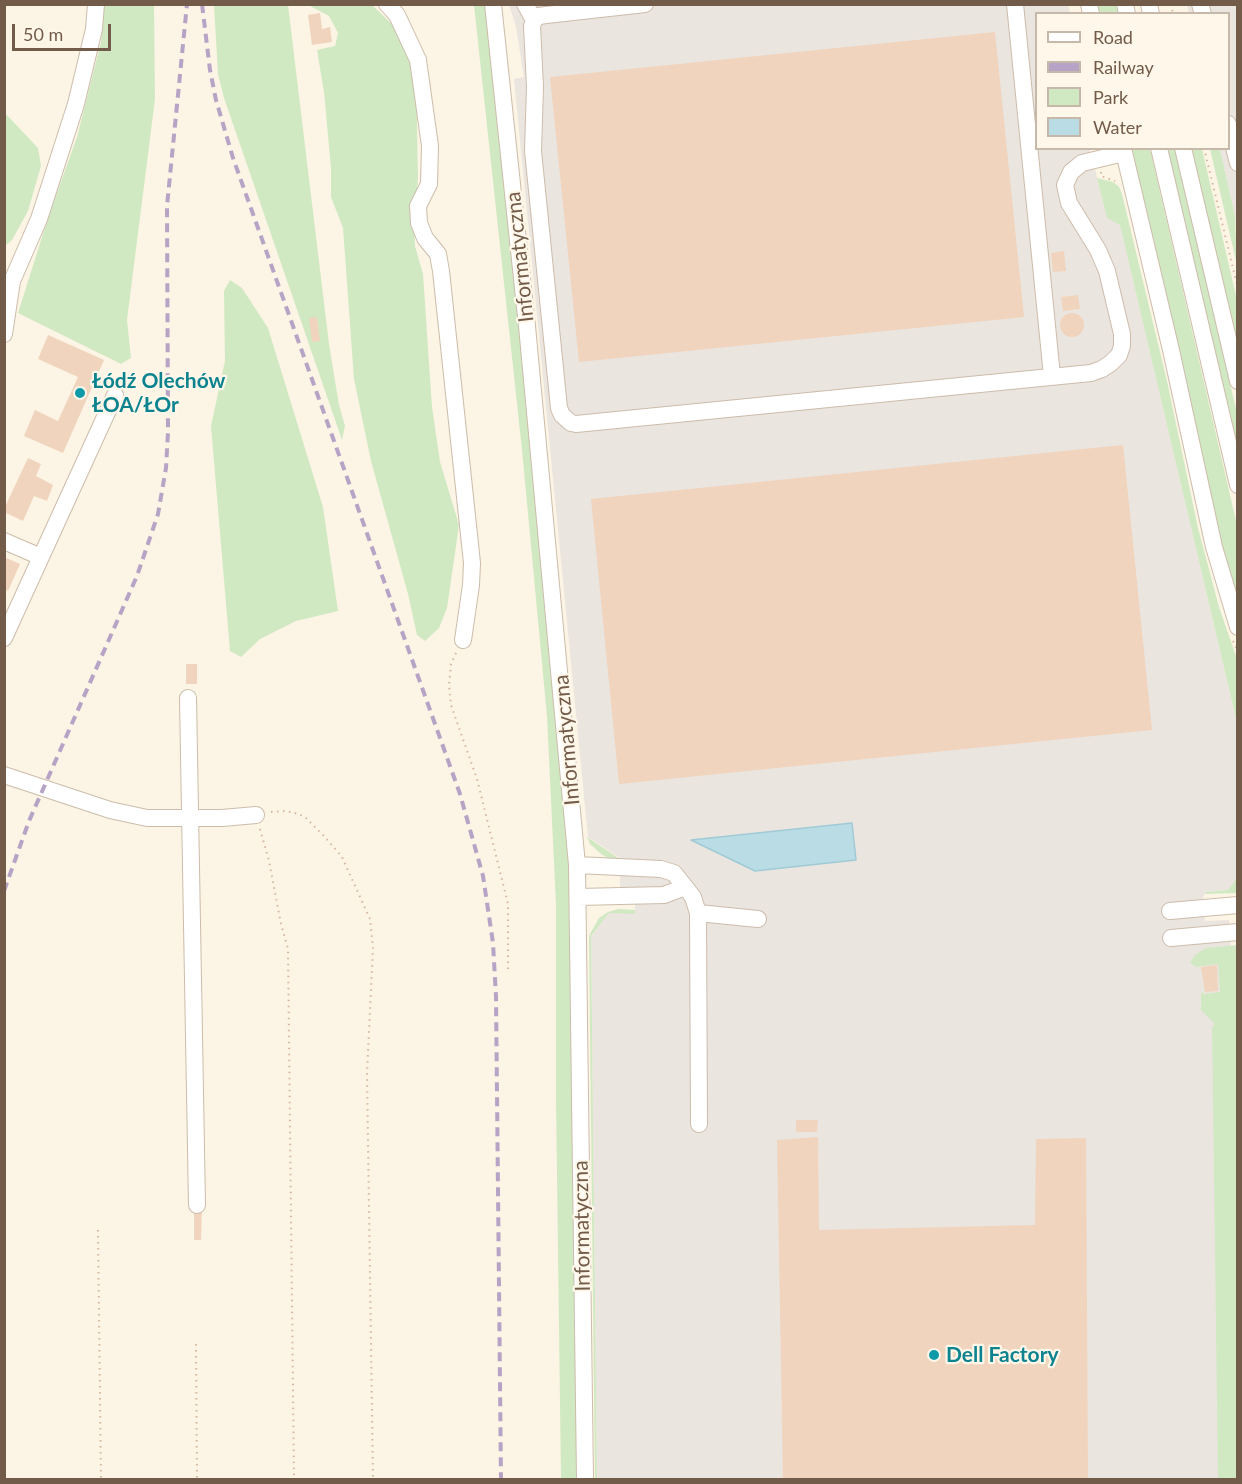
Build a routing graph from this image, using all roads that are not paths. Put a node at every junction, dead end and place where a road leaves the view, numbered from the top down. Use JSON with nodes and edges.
{"nodes":[{"id":1,"x":96,"y":4,"type":"edge"},
{"id":2,"x":387,"y":4,"type":"edge"},
{"id":3,"x":493,"y":4,"type":"edge"},
{"id":4,"x":525,"y":4,"type":"edge"},
{"id":5,"x":645,"y":4,"type":"edge"},
{"id":6,"x":1015,"y":4,"type":"edge"},
{"id":7,"x":534,"y":20,"type":"junction"},
{"id":8,"x":1230,"y":132,"type":"edge"},
{"id":9,"x":1159,"y":150,"type":"edge"},
{"id":10,"x":1183,"y":150,"type":"edge"},
{"id":11,"x":1124,"y":151,"type":"edge"},
{"id":12,"x":1238,"y":163,"type":"edge"},
{"id":13,"x":10,"y":267,"type":"edge"},
{"id":14,"x":4,"y":334,"type":"edge"},
{"id":15,"x":1052,"y":376,"type":"junction"},
{"id":16,"x":1238,"y":381,"type":"edge"},
{"id":17,"x":115,"y":395,"type":"dead end"},
{"id":18,"x":1238,"y":485,"type":"edge"},
{"id":19,"x":4,"y":541,"type":"edge"},
{"id":20,"x":41,"y":557,"type":"junction"},
{"id":21,"x":1238,"y":627,"type":"edge"},
{"id":22,"x":4,"y":638,"type":"edge"},
{"id":23,"x":463,"y":640,"type":"road end"},
{"id":24,"x":188,"y":698,"type":"dead end"},
{"id":25,"x":4,"y":775,"type":"edge"},
{"id":26,"x":255,"y":815,"type":"road end"},
{"id":27,"x":191,"y":819,"type":"junction"},
{"id":28,"x":577,"y":865,"type":"junction"},
{"id":29,"x":685,"y":887,"type":"junction"},
{"id":30,"x":578,"y":897,"type":"junction"},
{"id":31,"x":1238,"y":905,"type":"edge"},
{"id":32,"x":1170,"y":911,"type":"dead end"},
{"id":33,"x":698,"y":913,"type":"junction"},
{"id":34,"x":758,"y":919,"type":"dead end"},
{"id":35,"x":1238,"y":932,"type":"edge"},
{"id":36,"x":1171,"y":938,"type":"dead end"},
{"id":37,"x":699,"y":1124,"type":"dead end"},
{"id":38,"x":197,"y":1205,"type":"dead end"},
{"id":39,"x":585,"y":1479,"type":"edge"}],
"edges":[{"from":1,"to":13,"type":"street"},
{"from":2,"to":23,"type":"street"},
{"from":3,"to":28,"type":"street","name":"Informatyczna"},
{"from":4,"to":7,"type":"street"},
{"from":5,"to":7,"type":"street"},
{"from":6,"to":15,"type":"street"},
{"from":7,"to":15,"type":"street"},
{"from":8,"to":12,"type":"street"},
{"from":9,"to":18,"type":"street"},
{"from":10,"to":16,"type":"street"},
{"from":11,"to":15,"type":"street"},
{"from":11,"to":21,"type":"street"},
{"from":13,"to":14,"type":"street"},
{"from":17,"to":20,"type":"street"},
{"from":19,"to":20,"type":"street"},
{"from":20,"to":22,"type":"street"},
{"from":24,"to":27,"type":"street"},
{"from":25,"to":27,"type":"street"},
{"from":26,"to":27,"type":"street"},
{"from":27,"to":38,"type":"street"},
{"from":28,"to":29,"type":"street"},
{"from":28,"to":30,"type":"street","name":"Informatyczna"},
{"from":29,"to":30,"type":"street"},
{"from":29,"to":33,"type":"street"},
{"from":30,"to":39,"type":"street","name":"Informatyczna"},
{"from":31,"to":32,"type":"street"},
{"from":33,"to":34,"type":"street"},
{"from":33,"to":37,"type":"street"},
{"from":35,"to":36,"type":"street"}]}
